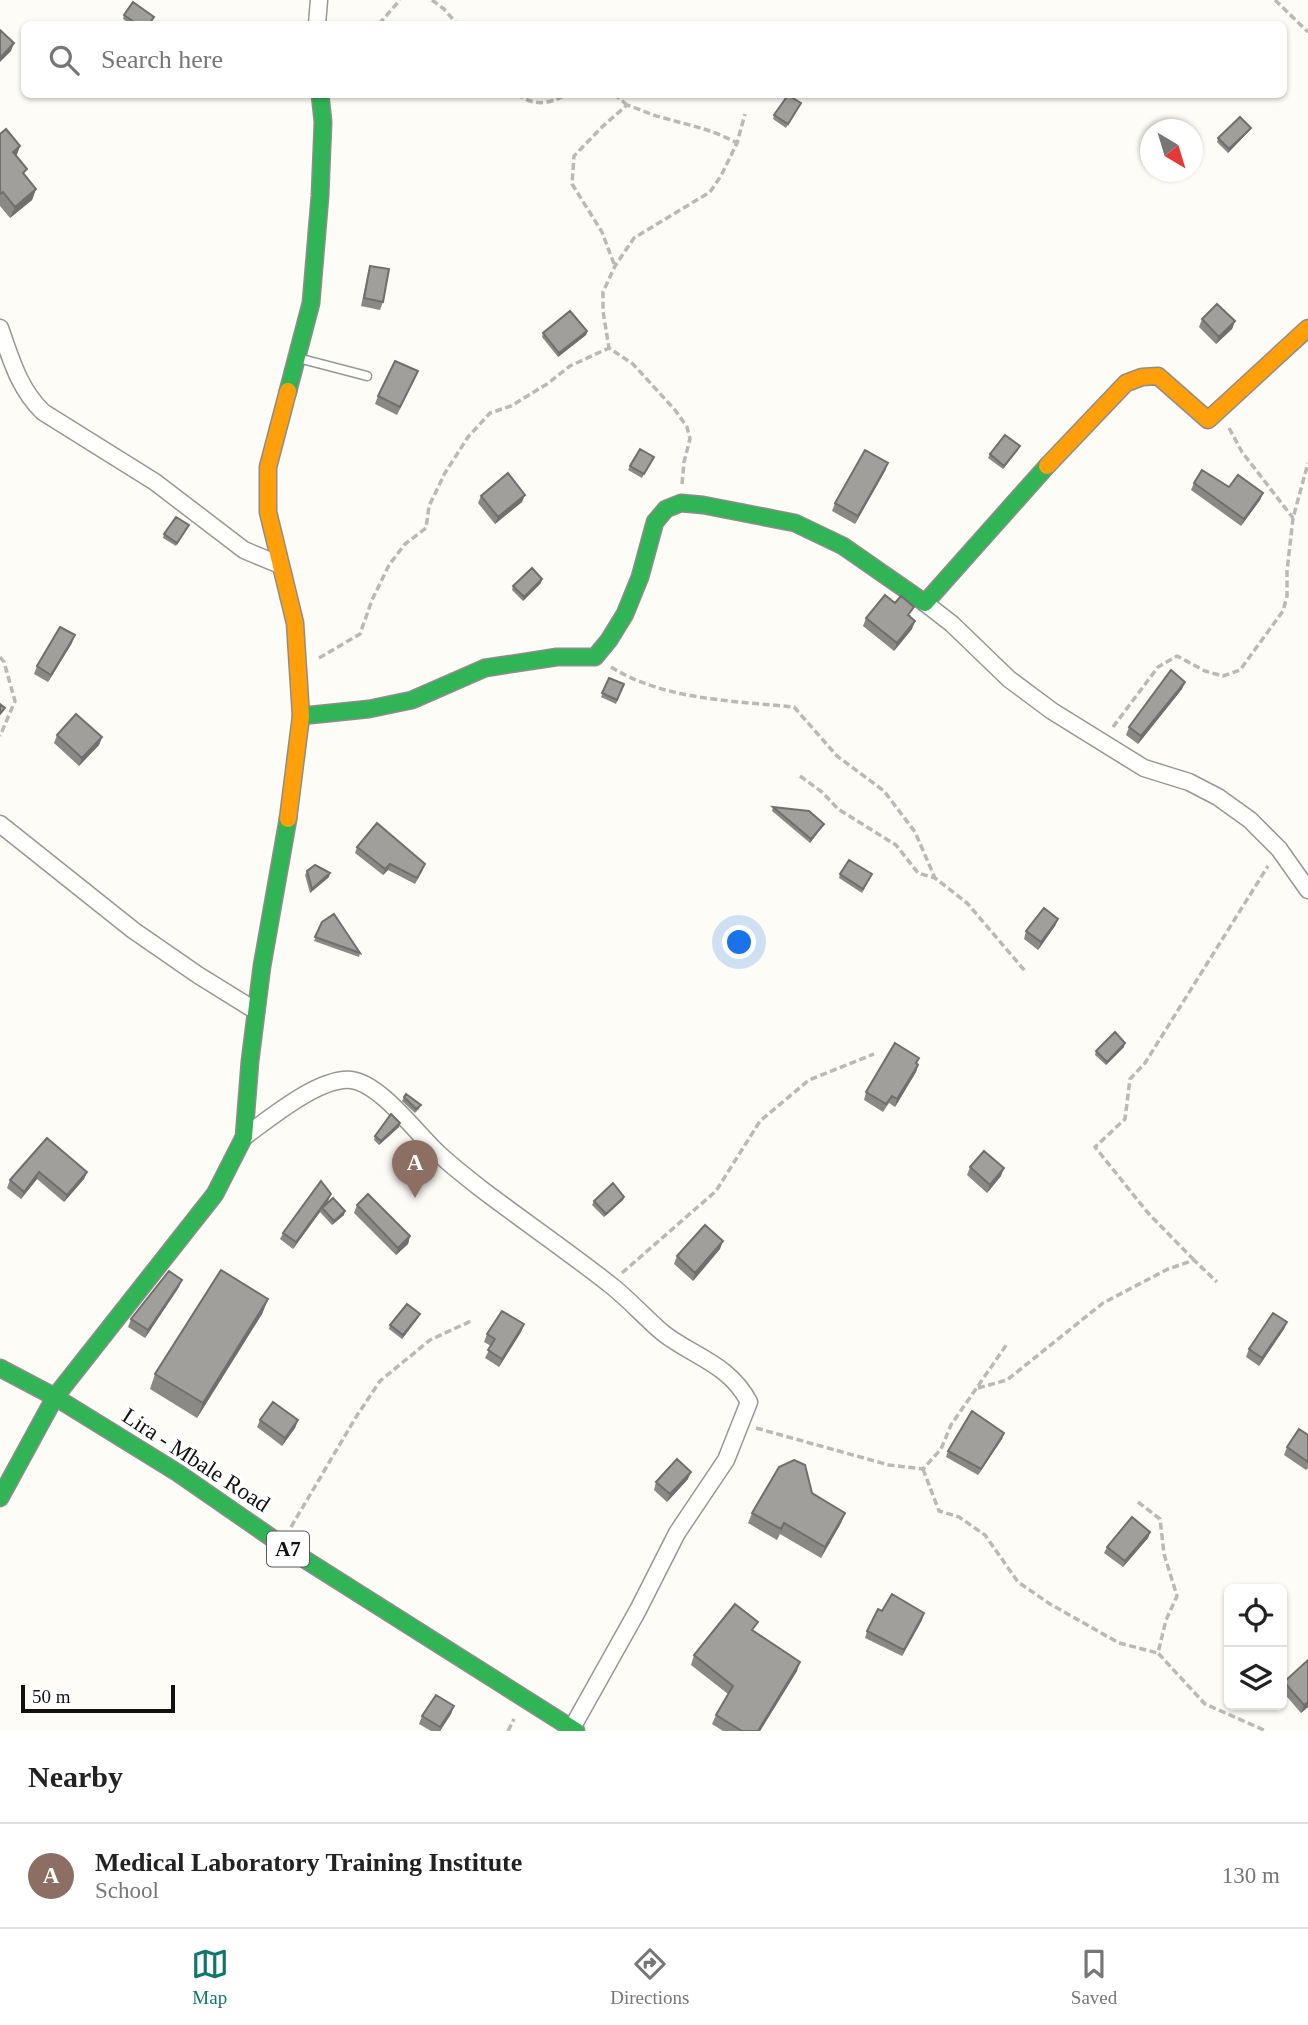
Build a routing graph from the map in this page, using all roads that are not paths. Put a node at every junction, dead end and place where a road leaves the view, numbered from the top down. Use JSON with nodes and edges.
{"nodes":[{"id":1,"x":319,"y":0,"type":"edge"},
{"id":2,"x":317,"y":21,"type":"edge"},
{"id":3,"x":320,"y":98,"type":"edge"},
{"id":4,"x":0,"y":328,"type":"edge"},
{"id":5,"x":1308,"y":328,"type":"edge"},
{"id":6,"x":298,"y":358,"type":"junction"},
{"id":7,"x":367,"y":376,"type":"dead end"},
{"id":8,"x":280,"y":565,"type":"junction"},
{"id":9,"x":925,"y":603,"type":"junction"},
{"id":10,"x":301,"y":716,"type":"junction"},
{"id":11,"x":0,"y":824,"type":"edge"},
{"id":12,"x":1308,"y":890,"type":"edge"},
{"id":13,"x":256,"y":1011,"type":"junction"},
{"id":14,"x":244,"y":1137,"type":"junction"},
{"id":15,"x":3,"y":1376,"type":"edge"},
{"id":16,"x":55,"y":1397,"type":"junction"},
{"id":17,"x":0,"y":1498,"type":"edge"},
{"id":18,"x":574,"y":1729,"type":"edge"}],
"edges":[{"from":1,"to":2,"type":"street"},
{"from":3,"to":6,"type":"street"},
{"from":4,"to":8,"type":"street"},
{"from":5,"to":9,"type":"street"},
{"from":6,"to":7,"type":"lane"},
{"from":6,"to":8,"type":"street"},
{"from":8,"to":10,"type":"street"},
{"from":9,"to":10,"type":"street"},
{"from":9,"to":12,"type":"street"},
{"from":10,"to":13,"type":"street"},
{"from":11,"to":13,"type":"street"},
{"from":13,"to":14,"type":"street"},
{"from":14,"to":16,"type":"street"},
{"from":14,"to":18,"type":"street"},
{"from":15,"to":16,"type":"street","name":"Lira - Mbale Road","number":"A7"},
{"from":16,"to":17,"type":"street"},
{"from":16,"to":18,"type":"street","name":"Lira - Mbale Road","number":"A7"}]}
